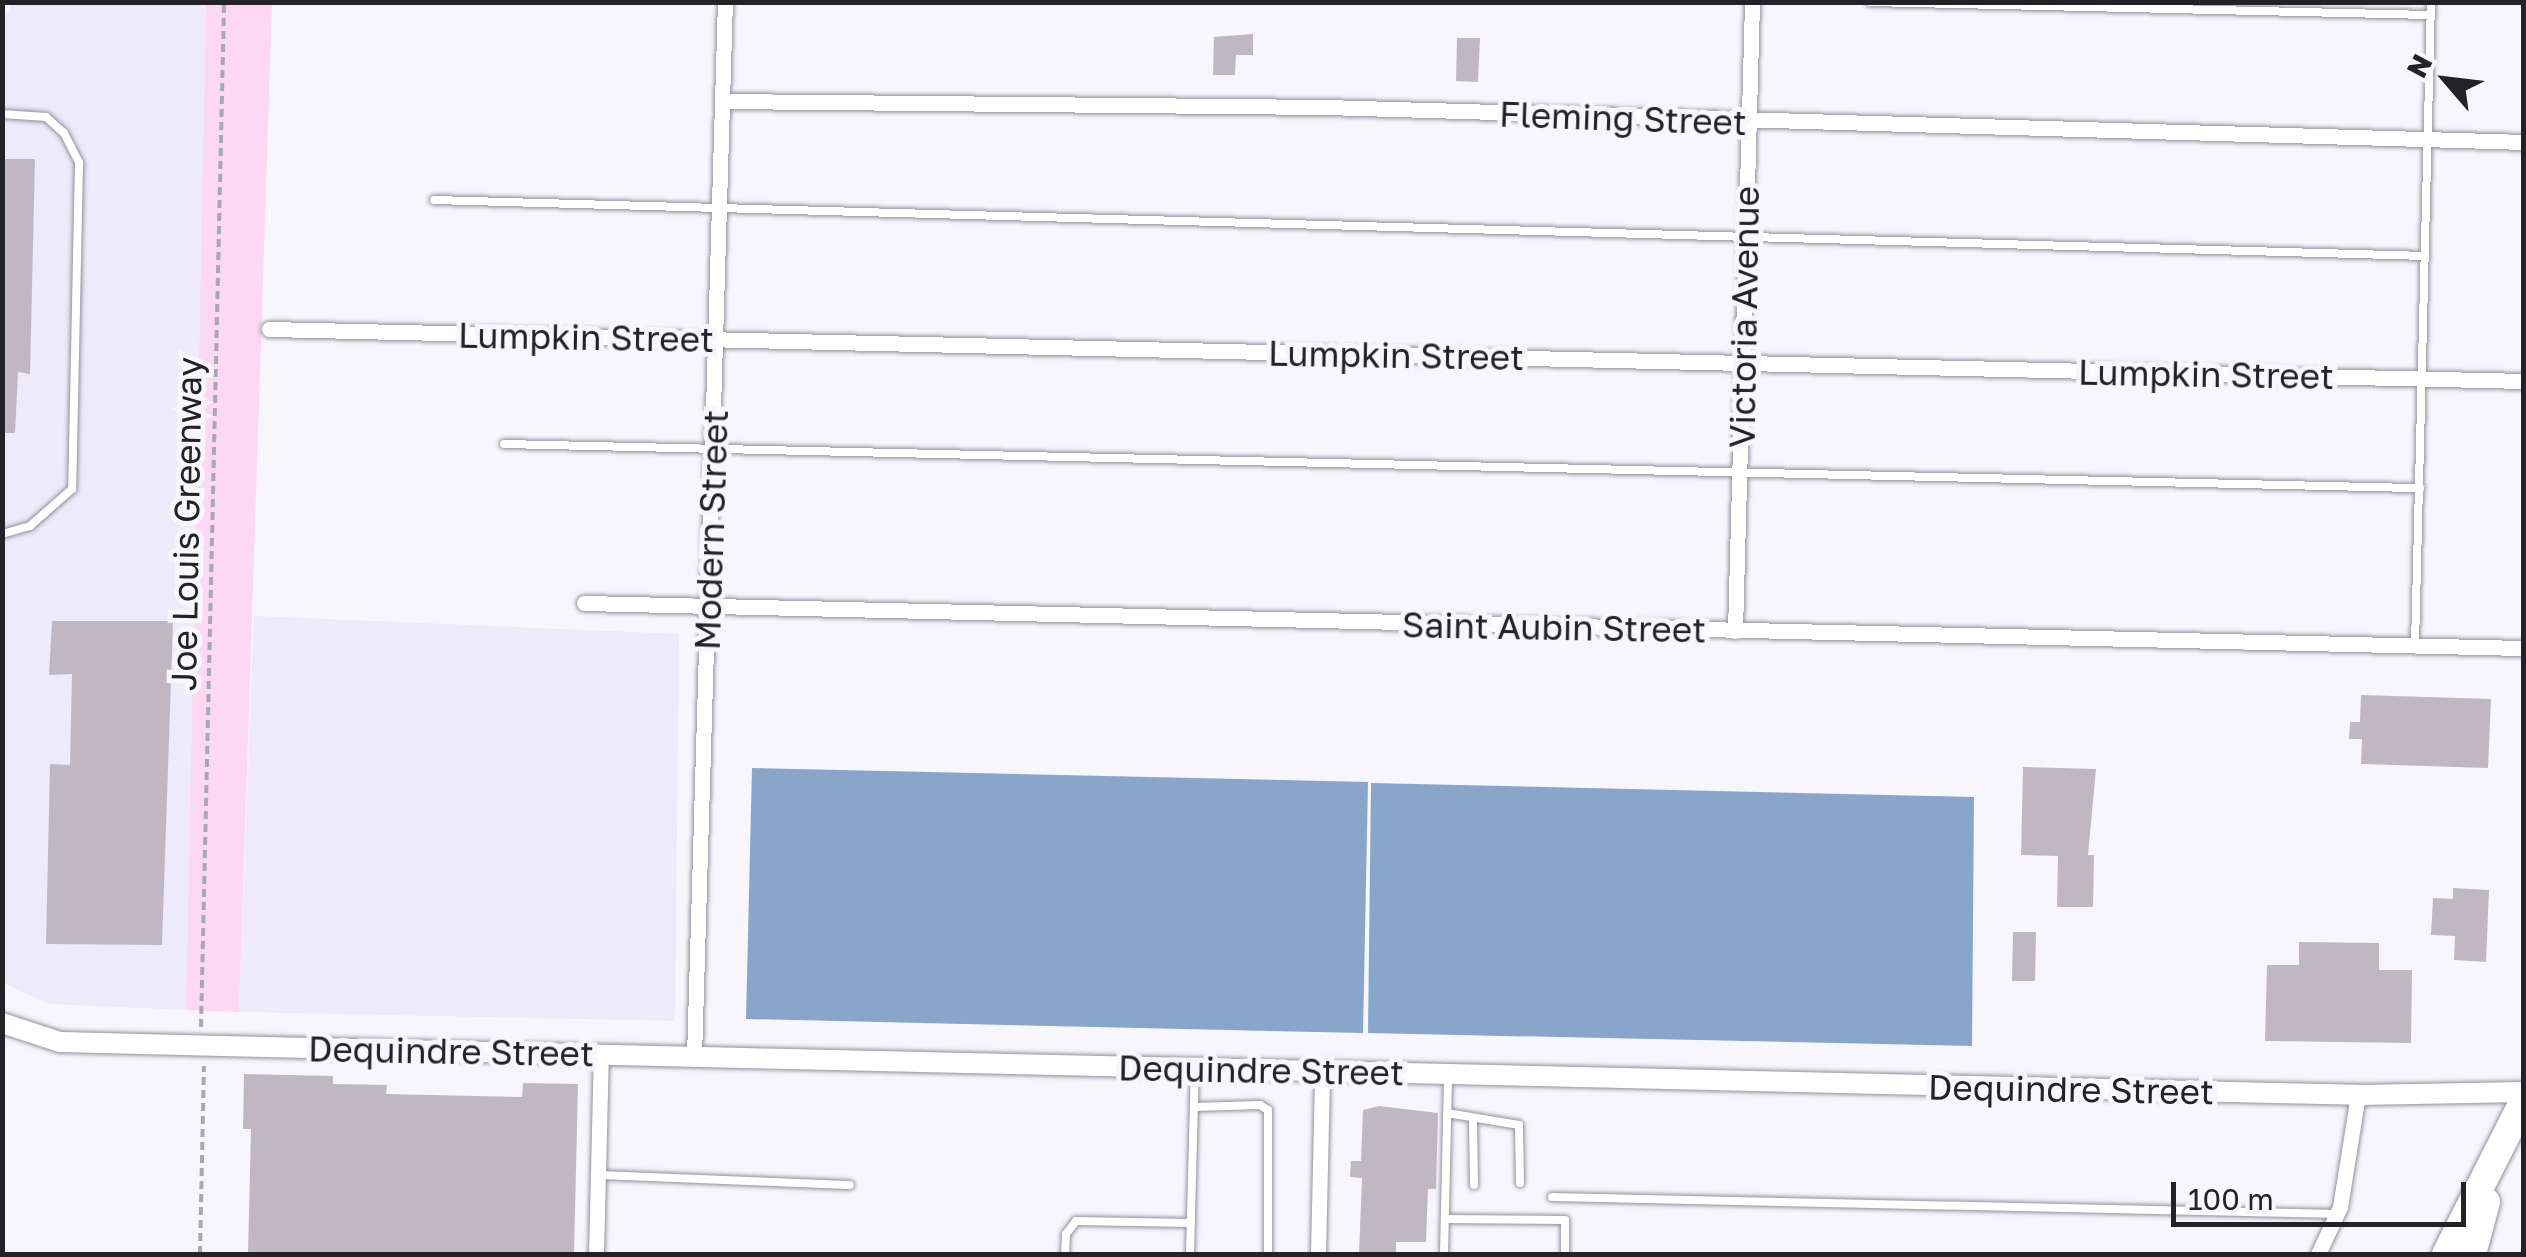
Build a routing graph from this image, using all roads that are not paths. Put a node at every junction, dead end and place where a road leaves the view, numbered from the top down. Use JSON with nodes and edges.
{"nodes":[{"id":1,"x":725,"y":2,"type":"edge"},
{"id":2,"x":1752,"y":2,"type":"edge"},
{"id":3,"x":1870,"y":2,"type":"edge"},
{"id":4,"x":2431,"y":2,"type":"edge"},
{"id":5,"x":2431,"y":15,"type":"junction"},
{"id":6,"x":722,"y":101,"type":"junction"},
{"id":7,"x":2,"y":114,"type":"edge"},
{"id":8,"x":1748,"y":124,"type":"junction"},
{"id":9,"x":2427,"y":139,"type":"junction"},
{"id":10,"x":2524,"y":142,"type":"edge"},
{"id":11,"x":434,"y":200,"type":"dead end"},
{"id":12,"x":719,"y":208,"type":"junction"},
{"id":13,"x":1746,"y":237,"type":"junction"},
{"id":14,"x":2424,"y":256,"type":"junction"},
{"id":15,"x":269,"y":329,"type":"dead end"},
{"id":16,"x":716,"y":340,"type":"junction"},
{"id":17,"x":1742,"y":363,"type":"junction"},
{"id":18,"x":2423,"y":378,"type":"junction"},
{"id":19,"x":2524,"y":381,"type":"edge"},
{"id":20,"x":504,"y":444,"type":"dead end"},
{"id":21,"x":713,"y":450,"type":"junction"},
{"id":22,"x":1740,"y":477,"type":"junction"},
{"id":23,"x":2420,"y":488,"type":"junction"},
{"id":24,"x":2,"y":534,"type":"edge"},
{"id":25,"x":584,"y":603,"type":"dead end"},
{"id":26,"x":709,"y":607,"type":"junction"},
{"id":27,"x":1735,"y":631,"type":"junction"},
{"id":28,"x":2415,"y":646,"type":"junction"},
{"id":29,"x":2524,"y":648,"type":"edge"},
{"id":30,"x":4,"y":1028,"type":"edge"},
{"id":31,"x":601,"y":1055,"type":"junction"},
{"id":32,"x":694,"y":1057,"type":"junction"},
{"id":33,"x":1195,"y":1069,"type":"junction"},
{"id":34,"x":1322,"y":1072,"type":"junction"},
{"id":35,"x":1448,"y":1075,"type":"junction"},
{"id":36,"x":2524,"y":1092,"type":"edge"},
{"id":37,"x":2358,"y":1095,"type":"junction"},
{"id":38,"x":2524,"y":1100,"type":"edge"},
{"id":39,"x":1194,"y":1107,"type":"junction"},
{"id":40,"x":1447,"y":1113,"type":"junction"},
{"id":41,"x":1474,"y":1121,"type":"junction"},
{"id":42,"x":2499,"y":1158,"type":"junction"},
{"id":43,"x":598,"y":1176,"type":"junction"},
{"id":44,"x":1520,"y":1183,"type":"dead end"},
{"id":45,"x":850,"y":1184,"type":"dead end"},
{"id":46,"x":1474,"y":1185,"type":"dead end"},
{"id":47,"x":1552,"y":1198,"type":"dead end"},
{"id":48,"x":2338,"y":1214,"type":"junction"},
{"id":49,"x":1445,"y":1218,"type":"junction"},
{"id":50,"x":1191,"y":1224,"type":"junction"},
{"id":51,"x":596,"y":1254,"type":"edge"},
{"id":52,"x":1065,"y":1254,"type":"edge"},
{"id":53,"x":1190,"y":1254,"type":"edge"},
{"id":54,"x":1268,"y":1254,"type":"edge"},
{"id":55,"x":1318,"y":1254,"type":"edge"},
{"id":56,"x":1444,"y":1254,"type":"edge"},
{"id":57,"x":1565,"y":1254,"type":"edge"},
{"id":58,"x":2318,"y":1254,"type":"edge"},
{"id":59,"x":2446,"y":1254,"type":"edge"},
{"id":60,"x":2472,"y":1254,"type":"edge"}],
"edges":[{"from":1,"to":6,"type":"street","name":"Modern Street"},
{"from":2,"to":8,"type":"street","name":"Victoria Avenue"},
{"from":3,"to":5,"type":"lane"},
{"from":4,"to":5,"type":"lane"},
{"from":5,"to":9,"type":"lane"},
{"from":6,"to":8,"type":"street","name":"Fleming Street"},
{"from":6,"to":12,"type":"street","name":"Modern Street"},
{"from":7,"to":24,"type":"lane"},
{"from":8,"to":9,"type":"street","name":"Fleming Street"},
{"from":8,"to":13,"type":"street","name":"Victoria Avenue"},
{"from":9,"to":10,"type":"street","name":"Fleming Street"},
{"from":9,"to":14,"type":"lane"},
{"from":11,"to":12,"type":"lane"},
{"from":12,"to":13,"type":"lane"},
{"from":12,"to":16,"type":"street","name":"Modern Street"},
{"from":13,"to":14,"type":"lane"},
{"from":13,"to":17,"type":"street","name":"Victoria Avenue"},
{"from":14,"to":18,"type":"lane"},
{"from":15,"to":16,"type":"street","name":"Lumpkin Street"},
{"from":16,"to":17,"type":"street","name":"Lumpkin Street"},
{"from":16,"to":21,"type":"street","name":"Modern Street"},
{"from":17,"to":18,"type":"street","name":"Lumpkin Street"},
{"from":17,"to":22,"type":"street","name":"Victoria Avenue"},
{"from":18,"to":19,"type":"street","name":"Lumpkin Street"},
{"from":18,"to":23,"type":"lane"},
{"from":20,"to":21,"type":"lane"},
{"from":21,"to":22,"type":"lane"},
{"from":21,"to":26,"type":"street","name":"Modern Street"},
{"from":22,"to":23,"type":"lane"},
{"from":22,"to":27,"type":"street","name":"Victoria Avenue"},
{"from":23,"to":28,"type":"lane"},
{"from":25,"to":26,"type":"street","name":"Saint Aubin Street"},
{"from":26,"to":27,"type":"street","name":"Saint Aubin Street"},
{"from":26,"to":32,"type":"street","name":"Modern Street"},
{"from":27,"to":28,"type":"street","name":"Saint Aubin Street"},
{"from":28,"to":29,"type":"street","name":"Saint Aubin Street"},
{"from":30,"to":31,"type":"street","name":"Dequindre Street"},
{"from":31,"to":32,"type":"street","name":"Dequindre Street"},
{"from":31,"to":43,"type":"street"},
{"from":32,"to":33,"type":"street","name":"Dequindre Street"},
{"from":33,"to":34,"type":"street","name":"Dequindre Street"},
{"from":33,"to":39,"type":"lane"},
{"from":34,"to":35,"type":"street","name":"Dequindre Street"},
{"from":34,"to":55,"type":"street"},
{"from":35,"to":37,"type":"street","name":"Dequindre Street"},
{"from":35,"to":40,"type":"lane"},
{"from":36,"to":37,"type":"street","name":"Dequindre Street"},
{"from":37,"to":48,"type":"street"},
{"from":38,"to":42,"type":"highway"},
{"from":39,"to":50,"type":"lane"},
{"from":39,"to":54,"type":"lane"},
{"from":40,"to":41,"type":"lane"},
{"from":40,"to":49,"type":"lane"},
{"from":41,"to":44,"type":"lane"},
{"from":41,"to":46,"type":"lane"},
{"from":42,"to":59,"type":"highway"},
{"from":42,"to":60,"type":"highway"},
{"from":43,"to":45,"type":"lane"},
{"from":43,"to":51,"type":"street"},
{"from":47,"to":48,"type":"lane"},
{"from":48,"to":58,"type":"street"},
{"from":49,"to":56,"type":"lane"},
{"from":49,"to":57,"type":"lane"},
{"from":50,"to":52,"type":"lane"},
{"from":50,"to":53,"type":"lane"}]}
